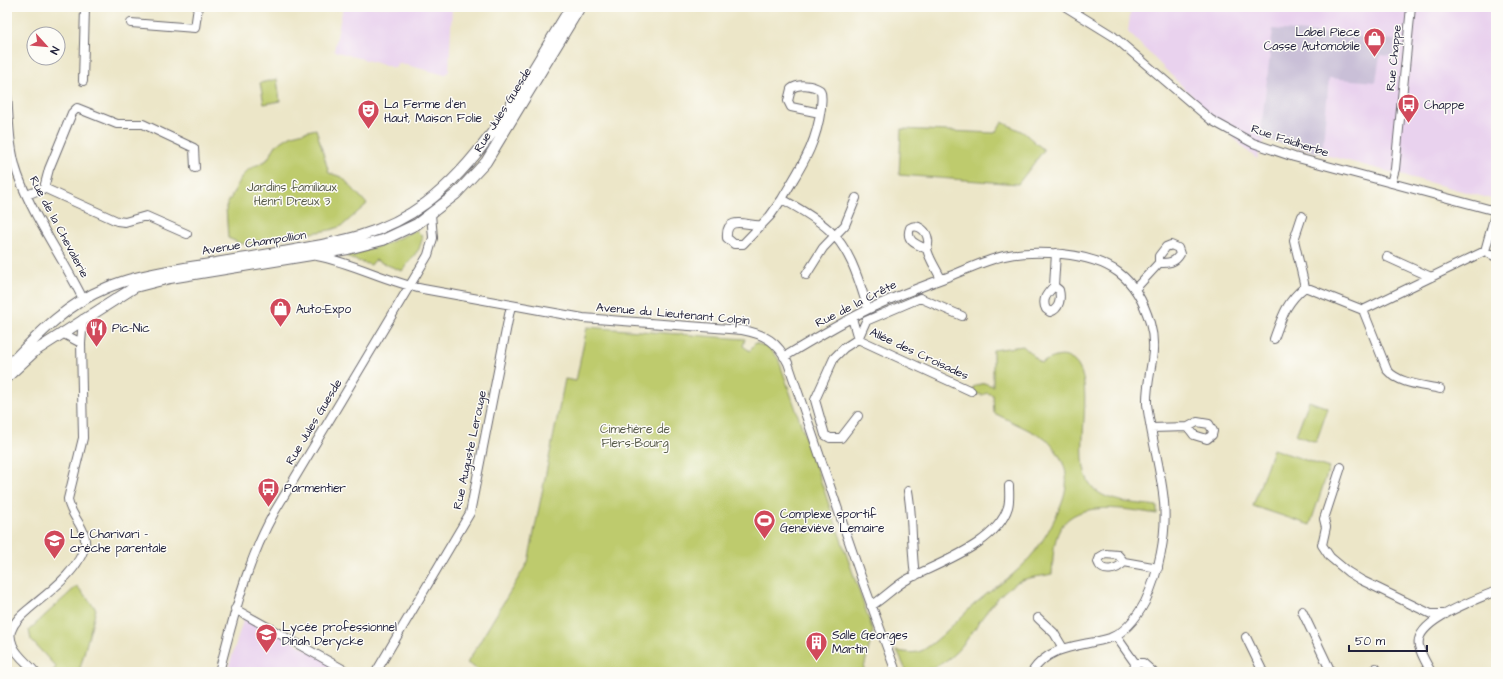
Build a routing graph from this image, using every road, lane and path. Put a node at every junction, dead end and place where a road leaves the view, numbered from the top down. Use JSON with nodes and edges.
{"nodes":[{"id":1,"x":85,"y":7,"type":"edge"},
{"id":2,"x":198,"y":7,"type":"edge"},
{"id":3,"x":571,"y":7,"type":"edge"},
{"id":4,"x":580,"y":7,"type":"edge"},
{"id":5,"x":1066,"y":7,"type":"edge"},
{"id":6,"x":1411,"y":7,"type":"edge"},
{"id":7,"x":131,"y":23,"type":"dead end"},
{"id":8,"x":83,"y":81,"type":"dead end"},
{"id":9,"x":7,"y":94,"type":"edge"},
{"id":10,"x":820,"y":113,"type":"junction"},
{"id":11,"x":195,"y":168,"type":"dead end"},
{"id":12,"x":1391,"y":183,"type":"junction"},
{"id":13,"x":44,"y":188,"type":"junction"},
{"id":14,"x":28,"y":195,"type":"junction"},
{"id":15,"x":856,"y":198,"type":"dead end"},
{"id":16,"x":782,"y":199,"type":"junction"},
{"id":17,"x":425,"y":204,"type":"junction"},
{"id":18,"x":1496,"y":211,"type":"edge"},
{"id":19,"x":431,"y":214,"type":"junction"},
{"id":20,"x":1302,"y":216,"type":"dead end"},
{"id":21,"x":761,"y":225,"type":"dead end"},
{"id":22,"x":188,"y":234,"type":"dead end"},
{"id":23,"x":835,"y":236,"type":"junction"},
{"id":24,"x":927,"y":249,"type":"dead end"},
{"id":25,"x":1485,"y":252,"type":"junction"},
{"id":26,"x":1056,"y":253,"type":"junction"},
{"id":27,"x":312,"y":255,"type":"junction"},
{"id":28,"x":1387,"y":257,"type":"dead end"},
{"id":29,"x":1496,"y":257,"type":"edge"},
{"id":30,"x":1159,"y":263,"type":"dead end"},
{"id":31,"x":806,"y":276,"type":"dead end"},
{"id":32,"x":1431,"y":277,"type":"junction"},
{"id":33,"x":941,"y":279,"type":"junction"},
{"id":34,"x":410,"y":286,"type":"junction"},
{"id":35,"x":1054,"y":286,"type":"dead end"},
{"id":36,"x":916,"y":288,"type":"junction"},
{"id":37,"x":1305,"y":288,"type":"junction"},
{"id":38,"x":1134,"y":289,"type":"junction"},
{"id":39,"x":920,"y":298,"type":"junction"},
{"id":40,"x":83,"y":299,"type":"junction"},
{"id":41,"x":511,"y":305,"type":"junction"},
{"id":42,"x":868,"y":309,"type":"junction"},
{"id":43,"x":1363,"y":310,"type":"junction"},
{"id":44,"x":962,"y":316,"type":"dead end"},
{"id":45,"x":852,"y":318,"type":"junction"},
{"id":46,"x":83,"y":319,"type":"junction"},
{"id":47,"x":62,"y":333,"type":"junction"},
{"id":48,"x":858,"y":339,"type":"junction"},
{"id":49,"x":1274,"y":340,"type":"dead end"},
{"id":50,"x":81,"y":343,"type":"junction"},
{"id":51,"x":784,"y":357,"type":"junction"},
{"id":52,"x":7,"y":367,"type":"edge"},
{"id":53,"x":7,"y":377,"type":"edge"},
{"id":54,"x":1440,"y":389,"type":"dead end"},
{"id":55,"x":970,"y":391,"type":"dead end"},
{"id":56,"x":858,"y":416,"type":"dead end"},
{"id":57,"x":1188,"y":427,"type":"dead end"},
{"id":58,"x":1151,"y":428,"type":"junction"},
{"id":59,"x":1341,"y":467,"type":"dead end"},
{"id":60,"x":1009,"y":486,"type":"dead end"},
{"id":61,"x":908,"y":491,"type":"dead end"},
{"id":62,"x":1124,"y":562,"type":"dead end"},
{"id":63,"x":1158,"y":568,"type":"junction"},
{"id":64,"x":915,"y":576,"type":"junction"},
{"id":65,"x":1496,"y":590,"type":"edge"},
{"id":66,"x":871,"y":606,"type":"junction"},
{"id":67,"x":235,"y":609,"type":"junction"},
{"id":68,"x":1302,"y":611,"type":"dead end"},
{"id":69,"x":1446,"y":614,"type":"junction"},
{"id":70,"x":1038,"y":618,"type":"dead end"},
{"id":71,"x":1116,"y":636,"type":"junction"},
{"id":72,"x":1246,"y":637,"type":"dead end"},
{"id":73,"x":1063,"y":648,"type":"junction"},
{"id":74,"x":1135,"y":663,"type":"junction"},
{"id":75,"x":35,"y":672,"type":"edge"},
{"id":76,"x":219,"y":672,"type":"edge"},
{"id":77,"x":348,"y":672,"type":"edge"},
{"id":78,"x":376,"y":672,"type":"edge"},
{"id":79,"x":896,"y":672,"type":"edge"},
{"id":80,"x":1032,"y":672,"type":"edge"},
{"id":81,"x":1134,"y":672,"type":"edge"},
{"id":82,"x":1152,"y":672,"type":"edge"},
{"id":83,"x":1263,"y":672,"type":"edge"},
{"id":84,"x":1331,"y":672,"type":"edge"},
{"id":85,"x":1431,"y":672,"type":"edge"}],
"edges":[{"from":1,"to":8,"type":"street"},
{"from":2,"to":7,"type":"street"},
{"from":3,"to":17,"type":"street","name":"Rue Jules Guesde"},
{"from":4,"to":19,"type":"street","name":"Rue Jules Guesde"},
{"from":5,"to":12,"type":"street","name":"Rue Faidherbe"},
{"from":6,"to":12,"type":"street","name":"Rue Chappe"},
{"from":9,"to":14,"type":"street","name":"Rue de la Chevalerie"},
{"from":10,"to":10,"type":"street"},
{"from":10,"to":16,"type":"street"},
{"from":11,"to":13,"type":"street"},
{"from":12,"to":18,"type":"street","name":"Rue Faidherbe"},
{"from":13,"to":14,"type":"street"},
{"from":13,"to":22,"type":"street"},
{"from":14,"to":40,"type":"street","name":"Rue de la Chevalerie"},
{"from":15,"to":23,"type":"street"},
{"from":16,"to":21,"type":"street"},
{"from":16,"to":23,"type":"street"},
{"from":17,"to":19,"type":"street","name":"Rue Jules Guesde"},
{"from":17,"to":40,"type":"street","name":"Avenue Champollion"},
{"from":18,"to":25,"type":"street"},
{"from":19,"to":27,"type":"street","name":"Avenue Champollion"},
{"from":19,"to":34,"type":"street","name":"Rue Jules Guesde"},
{"from":20,"to":37,"type":"street"},
{"from":23,"to":31,"type":"street"},
{"from":23,"to":42,"type":"street"},
{"from":24,"to":33,"type":"street"},
{"from":25,"to":29,"type":"street"},
{"from":25,"to":32,"type":"street"},
{"from":26,"to":33,"type":"street","name":"Rue de la Crête"},
{"from":26,"to":35,"type":"street"},
{"from":26,"to":38,"type":"street","name":"Rue de la Crête"},
{"from":27,"to":34,"type":"street","name":"Avenue Champollion"},
{"from":27,"to":46,"type":"street","name":"Avenue Champollion"},
{"from":28,"to":32,"type":"street"},
{"from":30,"to":38,"type":"street"},
{"from":32,"to":43,"type":"street"},
{"from":33,"to":36,"type":"street","name":"Rue de la Crête"},
{"from":34,"to":41,"type":"street","name":"Avenue du Lieutenant Colpin"},
{"from":34,"to":67,"type":"street","name":"Rue Jules Guesde"},
{"from":36,"to":39,"type":"street"},
{"from":36,"to":42,"type":"street","name":"Rue de la Crête"},
{"from":37,"to":43,"type":"street"},
{"from":37,"to":49,"type":"street"},
{"from":38,"to":58,"type":"street","name":"Rue de la Crête"},
{"from":39,"to":44,"type":"street"},
{"from":39,"to":48,"type":"street","name":"Allée des Croisades"},
{"from":40,"to":46,"type":"street"},
{"from":40,"to":52,"type":"street","name":"Avenue Champollion"},
{"from":41,"to":51,"type":"street","name":"Avenue du Lieutenant Colpin"},
{"from":41,"to":78,"type":"street","name":"Rue Auguste Lerouge"},
{"from":42,"to":45,"type":"street","name":"Rue de la Crête"},
{"from":43,"to":54,"type":"street"},
{"from":45,"to":48,"type":"street","name":"Allée des Croisades"},
{"from":45,"to":51,"type":"street","name":"Rue de la Crête"},
{"from":46,"to":47,"type":"street","name":"Avenue Champollion"},
{"from":46,"to":50,"type":"street"},
{"from":47,"to":50,"type":"street"},
{"from":47,"to":53,"type":"street","name":"Avenue Champollion"},
{"from":48,"to":55,"type":"street","name":"Allée des Croisades"},
{"from":48,"to":56,"type":"street","name":"Allée des Croisades"},
{"from":50,"to":75,"type":"street"},
{"from":51,"to":66,"type":"street","name":"Avenue du Lieutenant Colpin"},
{"from":57,"to":58,"type":"street"},
{"from":58,"to":63,"type":"street","name":"Rue de la Crête"},
{"from":59,"to":69,"type":"street"},
{"from":60,"to":64,"type":"street"},
{"from":61,"to":64,"type":"street"},
{"from":62,"to":63,"type":"street"},
{"from":63,"to":71,"type":"street","name":"Rue de la Crête"},
{"from":64,"to":66,"type":"street"},
{"from":65,"to":69,"type":"street"},
{"from":66,"to":79,"type":"street","name":"Avenue du Lieutenant Colpin"},
{"from":67,"to":76,"type":"street","name":"Rue Jules Guesde"},
{"from":67,"to":77,"type":"street"},
{"from":68,"to":84,"type":"street"},
{"from":69,"to":85,"type":"street"},
{"from":70,"to":73,"type":"street"},
{"from":71,"to":73,"type":"street","name":"Rue de la Crête"},
{"from":71,"to":74,"type":"street"},
{"from":72,"to":83,"type":"street"},
{"from":73,"to":80,"type":"street","name":"Rue de la Crête"},
{"from":74,"to":81,"type":"street"},
{"from":74,"to":82,"type":"street"}]}
